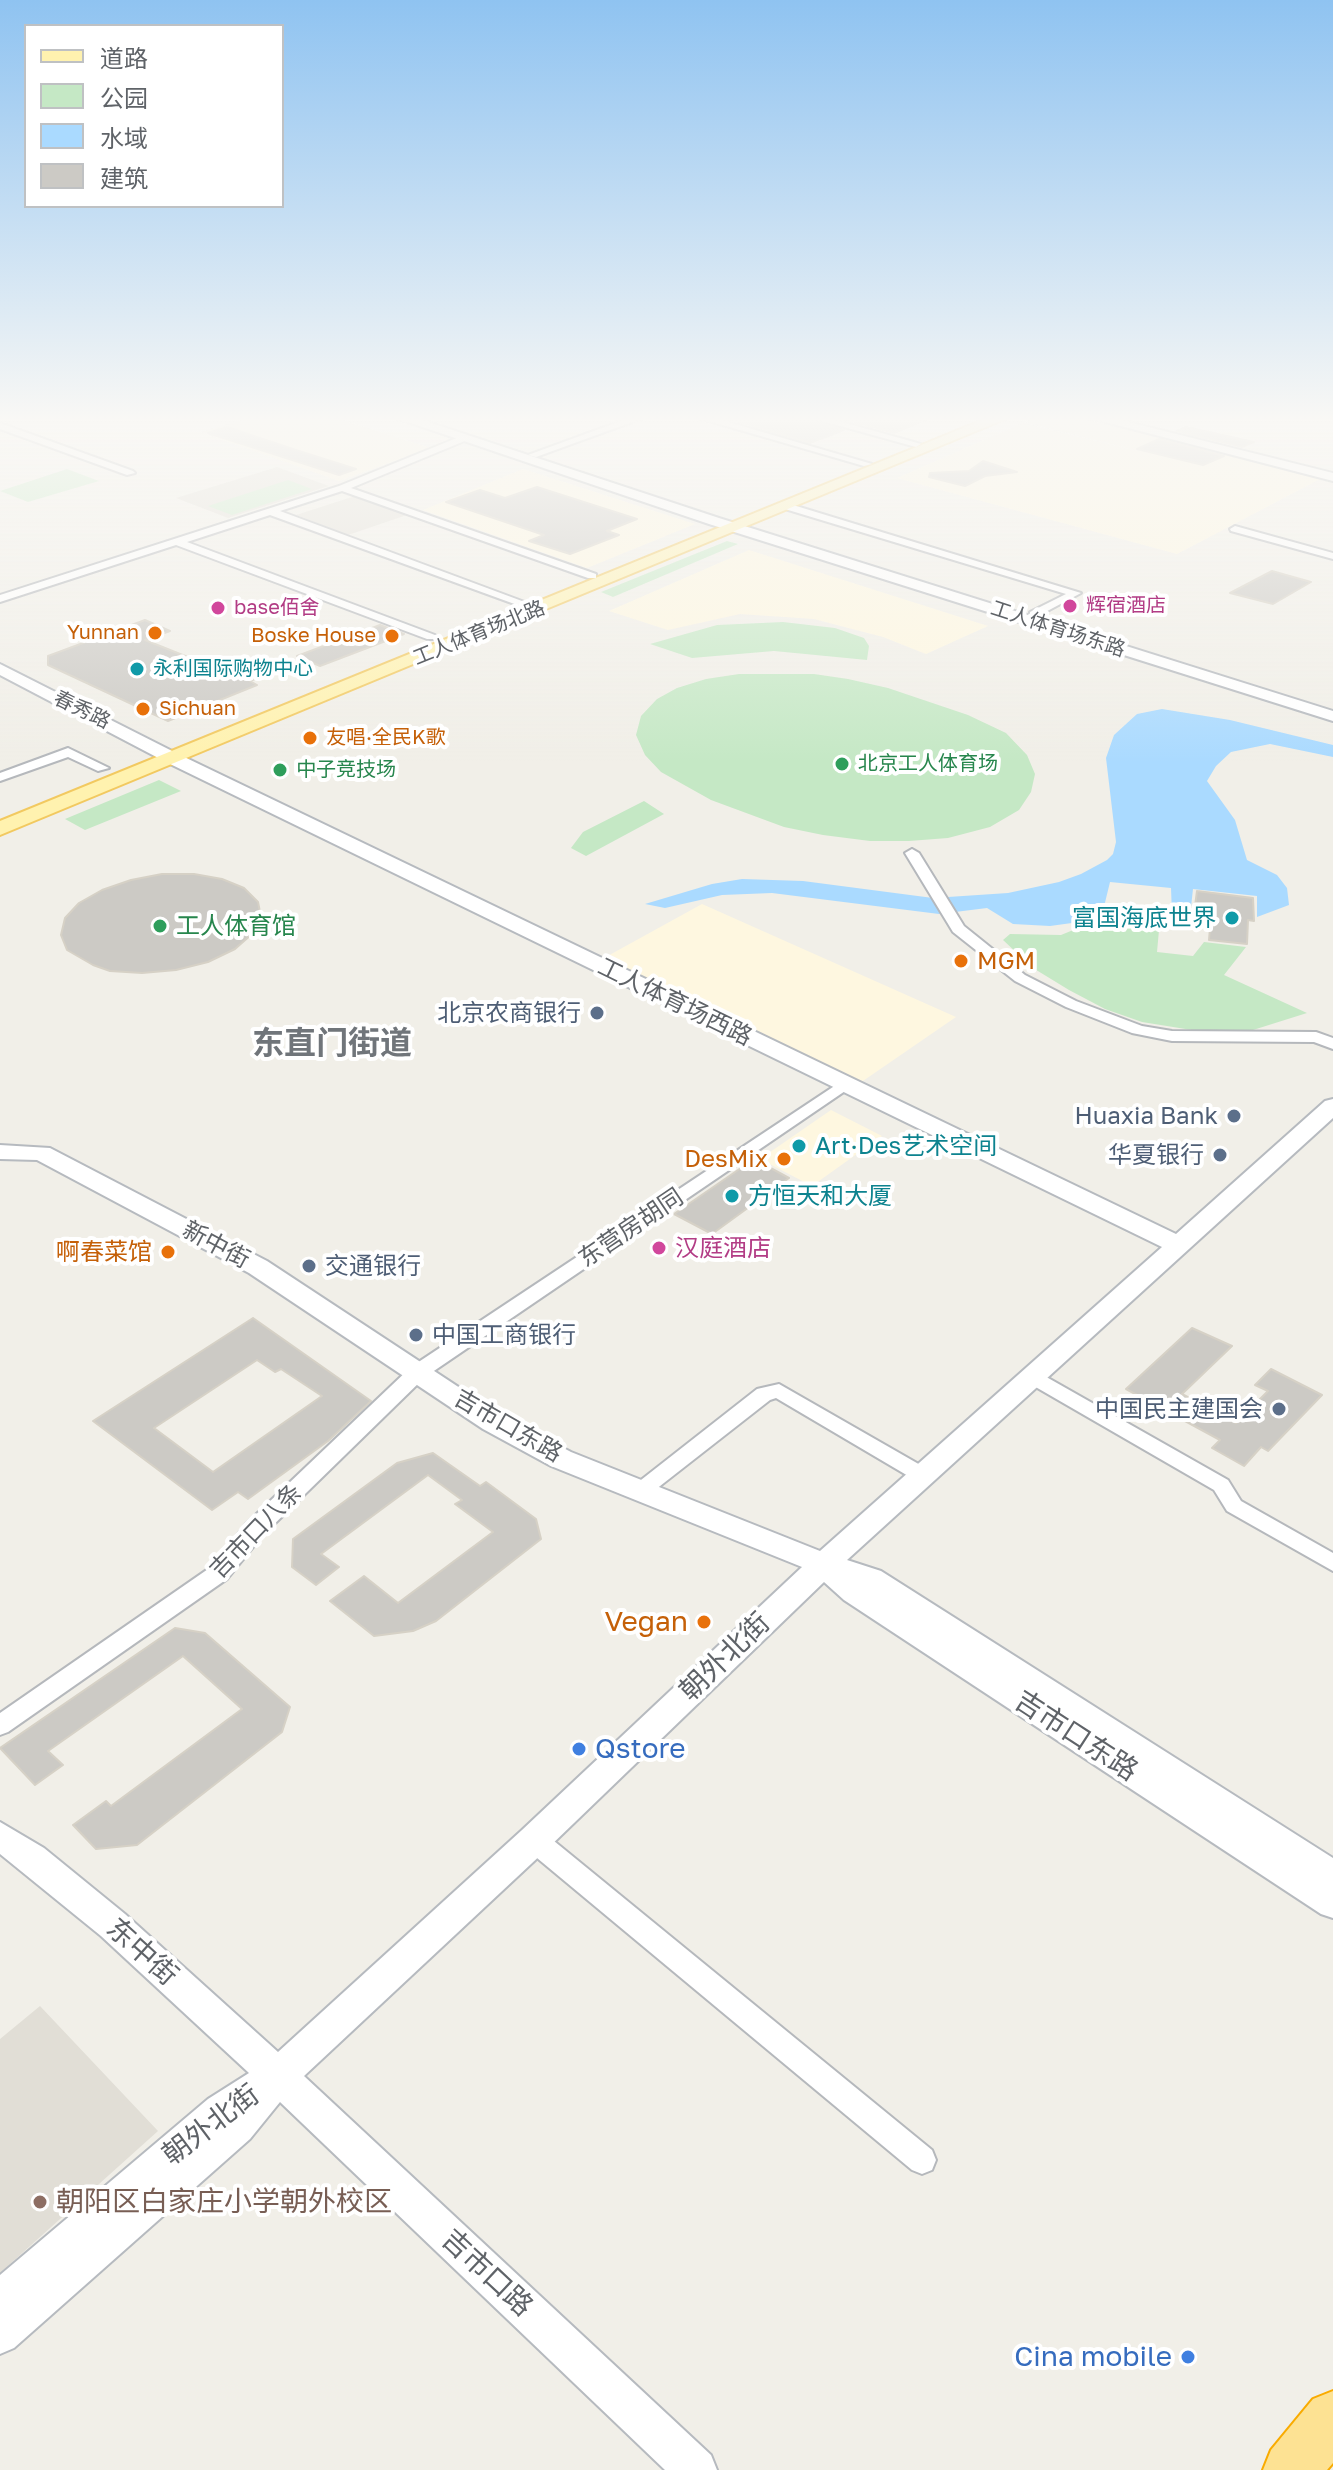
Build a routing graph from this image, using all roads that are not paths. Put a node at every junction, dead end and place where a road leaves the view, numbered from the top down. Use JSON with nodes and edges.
{"nodes":[{"id":1,"x":202,"y":532,"type":"edge"},
{"id":2,"x":327,"y":532,"type":"edge"},
{"id":3,"x":468,"y":532,"type":"edge"},
{"id":4,"x":708,"y":532,"type":"edge"},
{"id":5,"x":710,"y":532,"type":"edge"},
{"id":6,"x":756,"y":532,"type":"edge"},
{"id":7,"x":758,"y":532,"type":"edge"},
{"id":8,"x":873,"y":532,"type":"edge"},
{"id":9,"x":1247,"y":532,"type":"edge"},
{"id":10,"x":175,"y":541,"type":"junction"},
{"id":11,"x":1333,"y":556,"type":"edge"},
{"id":12,"x":592,"y":576,"type":"junction"},
{"id":13,"x":0,"y":599,"type":"edge"},
{"id":14,"x":524,"y":604,"type":"junction"},
{"id":15,"x":1034,"y":614,"type":"junction"},
{"id":16,"x":431,"y":637,"type":"dead end"},
{"id":17,"x":0,"y":669,"type":"edge"},
{"id":18,"x":1333,"y":708,"type":"edge"},
{"id":19,"x":1333,"y":716,"type":"edge"},
{"id":20,"x":168,"y":755,"type":"junction"},
{"id":21,"x":103,"y":768,"type":"dead end"},
{"id":22,"x":0,"y":780,"type":"edge"},
{"id":23,"x":14,"y":791,"type":"dead end"},
{"id":24,"x":0,"y":819,"type":"edge"},
{"id":25,"x":0,"y":829,"type":"edge"},
{"id":26,"x":912,"y":853,"type":"dead end"},
{"id":27,"x":1333,"y":1044,"type":"edge"},
{"id":28,"x":845,"y":1084,"type":"junction"},
{"id":29,"x":1333,"y":1106,"type":"edge"},
{"id":30,"x":0,"y":1152,"type":"edge"},
{"id":31,"x":1178,"y":1245,"type":"junction"},
{"id":32,"x":418,"y":1372,"type":"junction"},
{"id":33,"x":1034,"y":1377,"type":"junction"},
{"id":34,"x":922,"y":1475,"type":"junction"},
{"id":35,"x":639,"y":1492,"type":"junction"},
{"id":36,"x":1333,"y":1563,"type":"edge"},
{"id":37,"x":824,"y":1564,"type":"junction"},
{"id":38,"x":0,"y":1725,"type":"edge"},
{"id":39,"x":0,"y":1836,"type":"edge"},
{"id":40,"x":534,"y":1840,"type":"junction"},
{"id":41,"x":1333,"y":1876,"type":"edge"},
{"id":42,"x":1333,"y":1903,"type":"edge"},
{"id":43,"x":278,"y":2076,"type":"junction"},
{"id":44,"x":922,"y":2160,"type":"dead end"},
{"id":45,"x":0,"y":2301,"type":"edge"},
{"id":46,"x":0,"y":2334,"type":"edge"},
{"id":47,"x":1333,"y":2419,"type":"edge"},
{"id":48,"x":696,"y":2470,"type":"edge"},
{"id":49,"x":1291,"y":2470,"type":"edge"}],
"edges":[{"from":1,"to":10,"type":"street"},
{"from":2,"to":14,"type":"street"},
{"from":3,"to":12,"type":"street"},
{"from":4,"to":12,"type":"main road","name":"工人体育场北路"},
{"from":5,"to":20,"type":"main road","name":"工人体育场北路"},
{"from":6,"to":19,"type":"street","name":"工人体育场东路"},
{"from":7,"to":15,"type":"street","name":"工人体育场东路"},
{"from":8,"to":15,"type":"street"},
{"from":9,"to":11,"type":"street"},
{"from":10,"to":13,"type":"street"},
{"from":10,"to":16,"type":"street"},
{"from":12,"to":14,"type":"main road","name":"工人体育场北路"},
{"from":14,"to":20,"type":"main road","name":"工人体育场北路"},
{"from":15,"to":18,"type":"street","name":"工人体育场东路"},
{"from":17,"to":20,"type":"street","name":"春秀路"},
{"from":20,"to":24,"type":"main road","name":"工人体育场北路"},
{"from":20,"to":25,"type":"main road","name":"工人体育场北路"},
{"from":20,"to":28,"type":"street","name":"工人体育场西路"},
{"from":21,"to":22,"type":"street"},
{"from":22,"to":23,"type":"street"},
{"from":26,"to":27,"type":"street"},
{"from":28,"to":31,"type":"street","name":"工人体育场西路"},
{"from":28,"to":32,"type":"street","name":"东营房胡同"},
{"from":29,"to":31,"type":"street","name":"朝外北街"},
{"from":30,"to":32,"type":"street","name":"新中街"},
{"from":31,"to":33,"type":"street","name":"朝外北街"},
{"from":32,"to":35,"type":"street","name":"吉市口东路"},
{"from":32,"to":38,"type":"street","name":"吉市口八条"},
{"from":33,"to":34,"type":"street","name":"朝外北街"},
{"from":33,"to":36,"type":"street"},
{"from":34,"to":35,"type":"street"},
{"from":34,"to":37,"type":"street","name":"朝外北街"},
{"from":35,"to":37,"type":"street","name":"吉市口东路"},
{"from":37,"to":40,"type":"street","name":"朝外北街"},
{"from":37,"to":41,"type":"street","name":"吉市口东路"},
{"from":37,"to":42,"type":"street","name":"吉市口东路"},
{"from":39,"to":43,"type":"street","name":"东中街"},
{"from":40,"to":43,"type":"street","name":"朝外北街"},
{"from":40,"to":44,"type":"street"},
{"from":43,"to":45,"type":"street","name":"朝外北街"},
{"from":43,"to":46,"type":"street","name":"朝外北街"},
{"from":43,"to":48,"type":"street","name":"吉市口路"},
{"from":47,"to":49,"type":"highway"}]}
